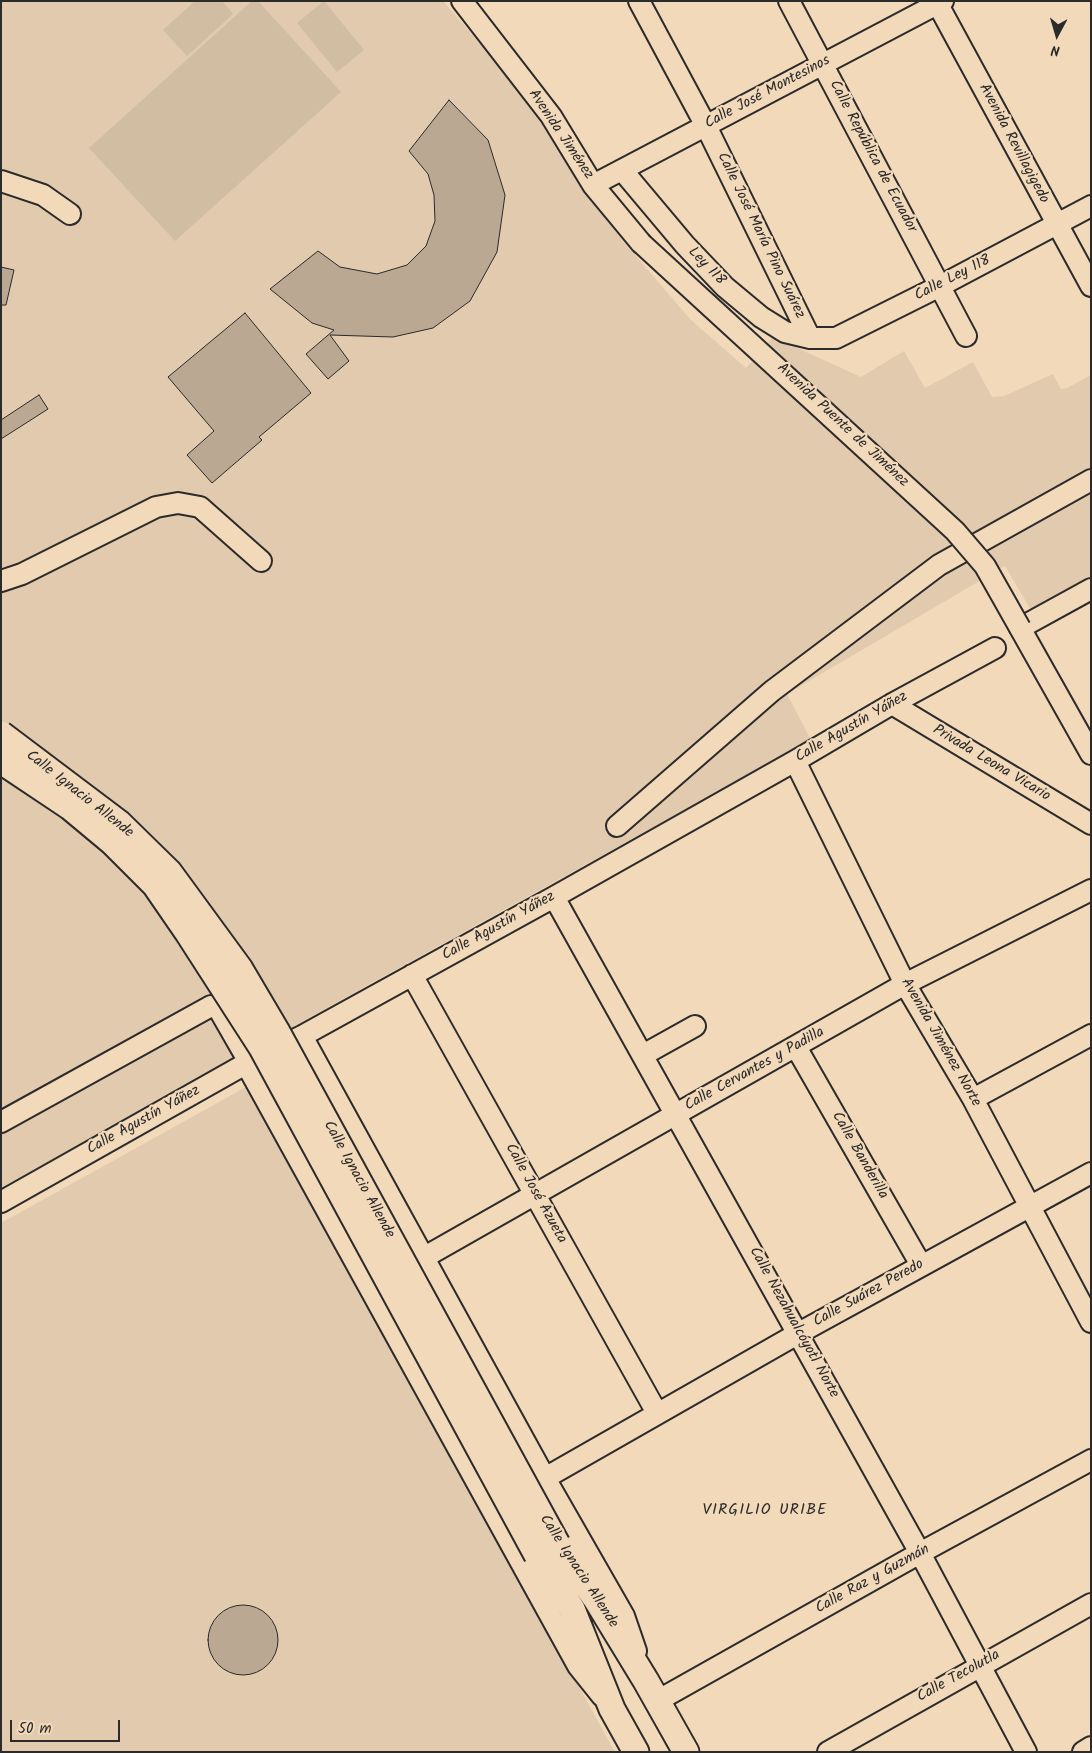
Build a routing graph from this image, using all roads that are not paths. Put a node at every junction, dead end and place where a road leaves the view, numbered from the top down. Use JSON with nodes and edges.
{"nodes":[{"id":1,"x":462,"y":1,"type":"edge"},
{"id":2,"x":639,"y":1,"type":"edge"},
{"id":3,"x":789,"y":1,"type":"edge"},
{"id":4,"x":939,"y":2,"type":"edge"},
{"id":5,"x":822,"y":64,"type":"junction"},
{"id":6,"x":706,"y":126,"type":"junction"},
{"id":7,"x":622,"y":170,"type":"junction"},
{"id":8,"x":1,"y":181,"type":"edge"},
{"id":9,"x":593,"y":185,"type":"junction"},
{"id":10,"x":1091,"y":206,"type":"edge"},
{"id":11,"x":70,"y":214,"type":"dead end"},
{"id":12,"x":1056,"y":225,"type":"junction"},
{"id":13,"x":642,"y":243,"type":"joint"},
{"id":14,"x":940,"y":286,"type":"junction"},
{"id":15,"x":1091,"y":286,"type":"edge"},
{"id":16,"x":966,"y":336,"type":"dead end"},
{"id":17,"x":810,"y":338,"type":"junction"},
{"id":18,"x":1091,"y":480,"type":"edge"},
{"id":19,"x":261,"y":561,"type":"dead end"},
{"id":20,"x":1,"y":581,"type":"edge"},
{"id":21,"x":1091,"y":589,"type":"edge"},
{"id":22,"x":1020,"y":628,"type":"junction"},
{"id":23,"x":995,"y":648,"type":"dead end"},
{"id":24,"x":892,"y":704,"type":"junction"},
{"id":25,"x":1,"y":734,"type":"edge"},
{"id":26,"x":1091,"y":754,"type":"edge"},
{"id":27,"x":1,"y":761,"type":"edge"},
{"id":28,"x":795,"y":761,"type":"junction"},
{"id":29,"x":1091,"y":824,"type":"edge"},
{"id":30,"x":617,"y":826,"type":"dead end"},
{"id":31,"x":1091,"y":890,"type":"edge"},
{"id":32,"x":554,"y":897,"type":"junction"},
{"id":33,"x":412,"y":975,"type":"junction"},
{"id":34,"x":905,"y":984,"type":"junction"},
{"id":35,"x":695,"y":1026,"type":"dead end"},
{"id":36,"x":1091,"y":1035,"type":"edge"},
{"id":37,"x":302,"y":1036,"type":"junction"},
{"id":38,"x":796,"y":1047,"type":"junction"},
{"id":39,"x":643,"y":1055,"type":"junction"},
{"id":40,"x":247,"y":1063,"type":"junction"},
{"id":41,"x":974,"y":1098,"type":"junction"},
{"id":42,"x":677,"y":1114,"type":"junction"},
{"id":43,"x":1,"y":1122,"type":"edge"},
{"id":44,"x":1091,"y":1173,"type":"edge"},
{"id":45,"x":535,"y":1195,"type":"junction"},
{"id":46,"x":1,"y":1202,"type":"edge"},
{"id":47,"x":1030,"y":1207,"type":"junction"},
{"id":48,"x":423,"y":1258,"type":"junction"},
{"id":49,"x":921,"y":1266,"type":"junction"},
{"id":50,"x":1091,"y":1322,"type":"edge"},
{"id":51,"x":799,"y":1334,"type":"junction"},
{"id":52,"x":657,"y":1413,"type":"junction"},
{"id":53,"x":1091,"y":1460,"type":"edge"},
{"id":54,"x":545,"y":1478,"type":"junction"},
{"id":55,"x":547,"y":1550,"type":"junction"},
{"id":56,"x":920,"y":1553,"type":"junction"},
{"id":57,"x":1091,"y":1604,"type":"edge"},
{"id":58,"x":979,"y":1666,"type":"junction"},
{"id":59,"x":651,"y":1691,"type":"junction"},
{"id":60,"x":612,"y":1708,"type":"junction"},
{"id":61,"x":1091,"y":1748,"type":"edge"},
{"id":62,"x":636,"y":1752,"type":"edge"},
{"id":63,"x":686,"y":1752,"type":"edge"},
{"id":64,"x":828,"y":1752,"type":"edge"},
{"id":65,"x":1026,"y":1752,"type":"edge"},
{"id":66,"x":1083,"y":1752,"type":"edge"}],
"edges":[{"from":1,"to":9,"type":"street","name":"Avenida Jiménez"},
{"from":2,"to":6,"type":"street","name":"Calle José María Pino Suárez"},
{"from":3,"to":5,"type":"street","name":"Calle República de Ecuador"},
{"from":4,"to":5,"type":"street","name":"Calle José Montesinos"},
{"from":4,"to":12,"type":"street","name":"Avenida Revillagigedo"},
{"from":5,"to":6,"type":"street","name":"Calle José Montesinos"},
{"from":5,"to":14,"type":"street","name":"Calle República de Ecuador"},
{"from":6,"to":7,"type":"street","name":"Calle José Montesinos"},
{"from":6,"to":17,"type":"street","name":"Calle José María Pino Suárez"},
{"from":7,"to":9,"type":"street","name":"Calle José Montesinos"},
{"from":7,"to":17,"type":"street","name":"Ley 118"},
{"from":8,"to":11,"type":"street"},
{"from":9,"to":13,"type":"street","name":"Avenida Jiménez"},
{"from":10,"to":12,"type":"street","name":"Calle Ley 118"},
{"from":12,"to":14,"type":"street","name":"Calle Ley 118"},
{"from":12,"to":15,"type":"street","name":"Avenida Revillagigedo"},
{"from":13,"to":22,"type":"street","name":"Avenida Puente de Jiménez","bridge":true},
{"from":14,"to":16,"type":"street","name":"Calle República de Ecuador"},
{"from":14,"to":17,"type":"street","name":"Calle Ley 118"},
{"from":18,"to":30,"type":"street"},
{"from":19,"to":20,"type":"street"},
{"from":21,"to":22,"type":"street"},
{"from":22,"to":26,"type":"street","name":"Avenida Puente de Jiménez"},
{"from":23,"to":24,"type":"street","name":"Calle Agustín Yáñez"},
{"from":24,"to":28,"type":"street","name":"Calle Agustín Yáñez"},
{"from":24,"to":29,"type":"street","name":"Privada Leona Vicario"},
{"from":25,"to":55,"type":"main road","name":"Calle Ignacio Allende","bridge":true},
{"from":27,"to":55,"type":"main road","name":"Calle Ignacio Allende","bridge":true},
{"from":28,"to":32,"type":"street","name":"Calle Agustín Yáñez"},
{"from":28,"to":34,"type":"street","name":"Avenida Jiménez Norte"},
{"from":31,"to":34,"type":"street","name":"Calle Cervantes y Padilla"},
{"from":32,"to":33,"type":"street","name":"Calle Agustín Yáñez"},
{"from":32,"to":39,"type":"street","name":"Calle Nezahualcóyotl Norte"},
{"from":33,"to":37,"type":"street","name":"Calle Agustín Yáñez"},
{"from":33,"to":45,"type":"street","name":"Calle José Azueta"},
{"from":34,"to":38,"type":"street","name":"Calle Cervantes y Padilla"},
{"from":34,"to":41,"type":"street","name":"Avenida Jiménez Norte"},
{"from":35,"to":39,"type":"street"},
{"from":36,"to":41,"type":"street"},
{"from":37,"to":40,"type":"street","name":"Calle Agustín Yáñez"},
{"from":37,"to":48,"type":"street","name":"Calle Ignacio Allende"},
{"from":38,"to":42,"type":"street","name":"Calle Cervantes y Padilla"},
{"from":38,"to":49,"type":"street","name":"Calle Banderilla"},
{"from":39,"to":42,"type":"street","name":"Calle Nezahualcóyotl Norte"},
{"from":40,"to":43,"type":"street","name":"Calle Ignacio Allende"},
{"from":40,"to":46,"type":"street","name":"Calle Agustín Yáñez"},
{"from":40,"to":60,"type":"street","name":"Calle Ignacio Allende"},
{"from":41,"to":47,"type":"street","name":"Avenida Jiménez Norte"},
{"from":42,"to":45,"type":"street","name":"Calle Cervantes y Padilla"},
{"from":42,"to":51,"type":"street","name":"Calle Nezahualcóyotl Norte"},
{"from":44,"to":47,"type":"street","name":"Calle Suárez Peredo"},
{"from":45,"to":48,"type":"street","name":"Calle Cervantes y Padilla"},
{"from":45,"to":52,"type":"street","name":"Calle José Azueta"},
{"from":47,"to":49,"type":"street","name":"Calle Suárez Peredo"},
{"from":47,"to":50,"type":"street","name":"Avenida Jiménez Norte"},
{"from":48,"to":54,"type":"street","name":"Calle Ignacio Allende"},
{"from":49,"to":51,"type":"street","name":"Calle Suárez Peredo"},
{"from":51,"to":52,"type":"street","name":"Calle Suárez Peredo"},
{"from":51,"to":56,"type":"street","name":"Calle Nezahualcóyotl Norte"},
{"from":52,"to":54,"type":"street","name":"Calle Suárez Peredo"},
{"from":53,"to":56,"type":"street","name":"Calle Raz y Guzmán"},
{"from":54,"to":59,"type":"street","name":"Calle Ignacio Allende"},
{"from":55,"to":59,"type":"main road","name":"Calle Ignacio Allende"},
{"from":55,"to":60,"type":"main road","name":"Calle Ignacio Allende"},
{"from":56,"to":58,"type":"street","name":"Calle Nezahualcóyotl Norte"},
{"from":56,"to":59,"type":"street","name":"Calle Raz y Guzmán"},
{"from":57,"to":58,"type":"street","name":"Calle Tecolutla"},
{"from":58,"to":64,"type":"street","name":"Calle Tecolutla"},
{"from":58,"to":65,"type":"street","name":"Calle Nezahualcóyotl Norte"},
{"from":59,"to":63,"type":"main road","name":"Calle Ignacio Allende"},
{"from":60,"to":62,"type":"main road","name":"Calle Ignacio Allende"},
{"from":61,"to":66,"type":"street"}]}
